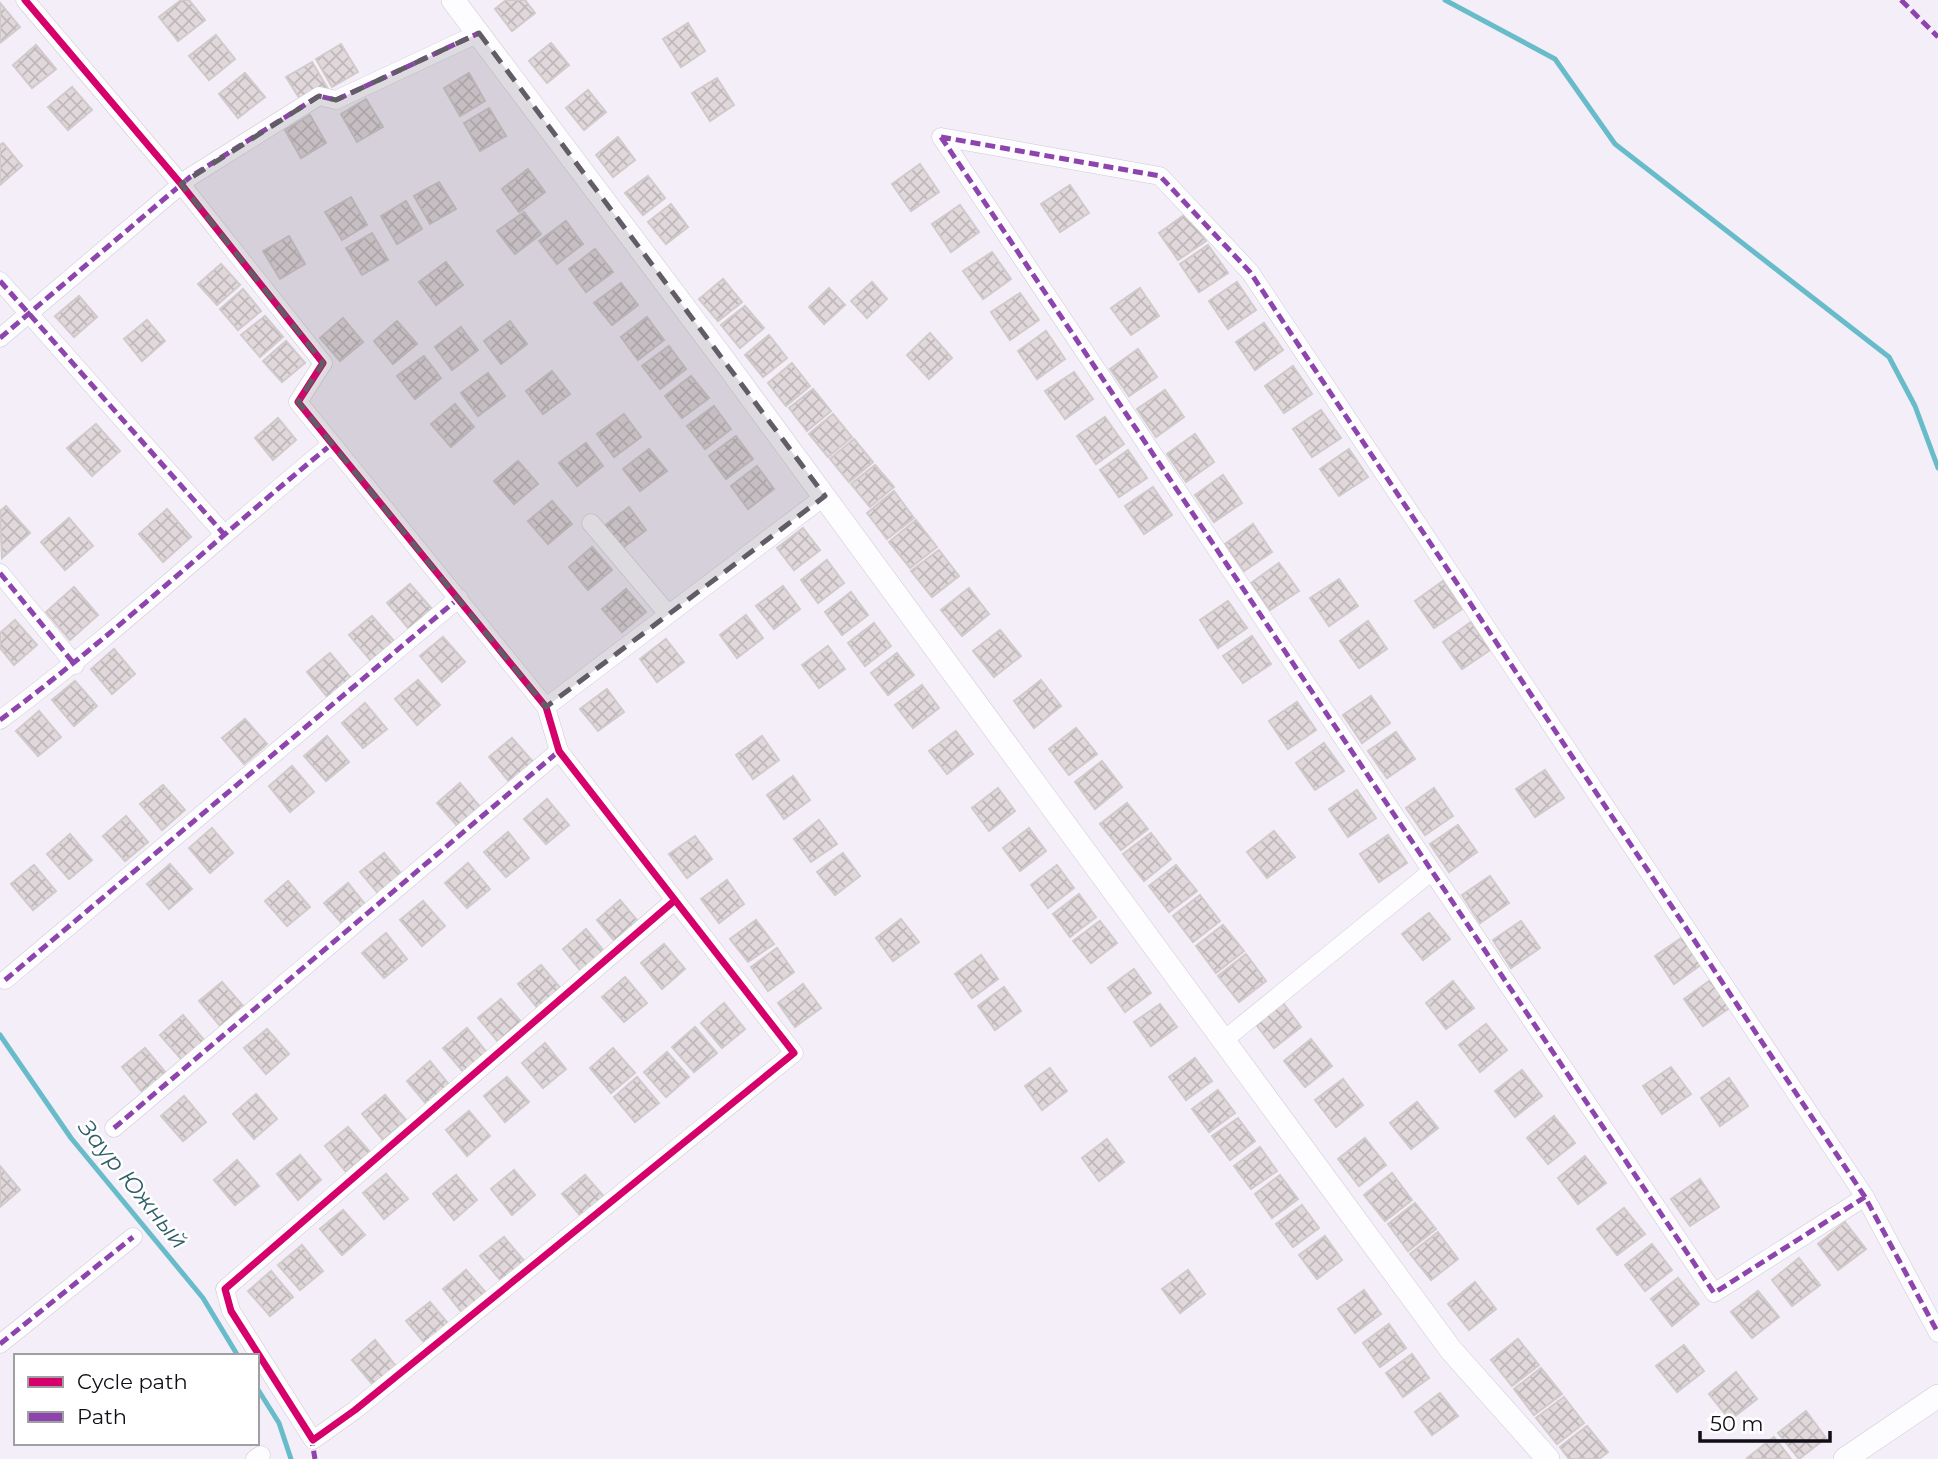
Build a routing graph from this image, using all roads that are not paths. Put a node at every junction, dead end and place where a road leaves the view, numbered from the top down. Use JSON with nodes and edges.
{"nodes":[{"id":1,"x":25,"y":0,"type":"edge"},
{"id":2,"x":453,"y":0,"type":"edge"},
{"id":3,"x":479,"y":33,"type":"junction"},
{"id":4,"x":181,"y":184,"type":"junction"},
{"id":5,"x":0,"y":281,"type":"edge"},
{"id":6,"x":27,"y":314,"type":"junction"},
{"id":7,"x":0,"y":338,"type":"edge"},
{"id":8,"x":332,"y":444,"type":"junction"},
{"id":9,"x":825,"y":496,"type":"junction"},
{"id":10,"x":591,"y":523,"type":"dead end"},
{"id":11,"x":223,"y":533,"type":"junction"},
{"id":12,"x":0,"y":573,"type":"edge"},
{"id":13,"x":459,"y":598,"type":"junction"},
{"id":14,"x":668,"y":614,"type":"junction"},
{"id":15,"x":75,"y":665,"type":"junction"},
{"id":16,"x":546,"y":707,"type":"junction"},
{"id":17,"x":0,"y":720,"type":"edge"},
{"id":18,"x":559,"y":751,"type":"junction"},
{"id":19,"x":1432,"y":871,"type":"junction"},
{"id":20,"x":674,"y":901,"type":"junction"},
{"id":21,"x":5,"y":980,"type":"dead end"},
{"id":22,"x":1224,"y":1040,"type":"junction"},
{"id":23,"x":114,"y":1128,"type":"dead end"},
{"id":24,"x":1865,"y":1197,"type":"junction"},
{"id":25,"x":133,"y":1237,"type":"dead end"},
{"id":26,"x":1938,"y":1333,"type":"edge"},
{"id":27,"x":0,"y":1344,"type":"edge"},
{"id":28,"x":258,"y":1354,"type":"edge"},
{"id":29,"x":259,"y":1355,"type":"edge"},
{"id":30,"x":1938,"y":1396,"type":"edge"},
{"id":31,"x":1548,"y":1459,"type":"edge"},
{"id":32,"x":1845,"y":1459,"type":"edge"}],
"edges":[{"from":1,"to":4,"type":"street"},
{"from":2,"to":3,"type":"street"},
{"from":3,"to":4,"type":"street"},
{"from":3,"to":9,"type":"street"},
{"from":4,"to":6,"type":"street"},
{"from":4,"to":8,"type":"street"},
{"from":5,"to":6,"type":"street"},
{"from":6,"to":7,"type":"street"},
{"from":6,"to":11,"type":"street"},
{"from":8,"to":11,"type":"street"},
{"from":8,"to":13,"type":"street"},
{"from":9,"to":14,"type":"street"},
{"from":9,"to":22,"type":"street"},
{"from":10,"to":14,"type":"street"},
{"from":11,"to":15,"type":"street"},
{"from":12,"to":15,"type":"street"},
{"from":13,"to":16,"type":"street"},
{"from":13,"to":21,"type":"street"},
{"from":14,"to":16,"type":"street"},
{"from":15,"to":17,"type":"street"},
{"from":16,"to":18,"type":"street"},
{"from":18,"to":20,"type":"street"},
{"from":18,"to":23,"type":"street"},
{"from":19,"to":22,"type":"street"},
{"from":19,"to":24,"type":"street"},
{"from":19,"to":24,"type":"street"},
{"from":20,"to":28,"type":"street"},
{"from":20,"to":29,"type":"street"},
{"from":22,"to":31,"type":"street"},
{"from":24,"to":26,"type":"street"},
{"from":25,"to":27,"type":"street"},
{"from":30,"to":32,"type":"street"}]}
